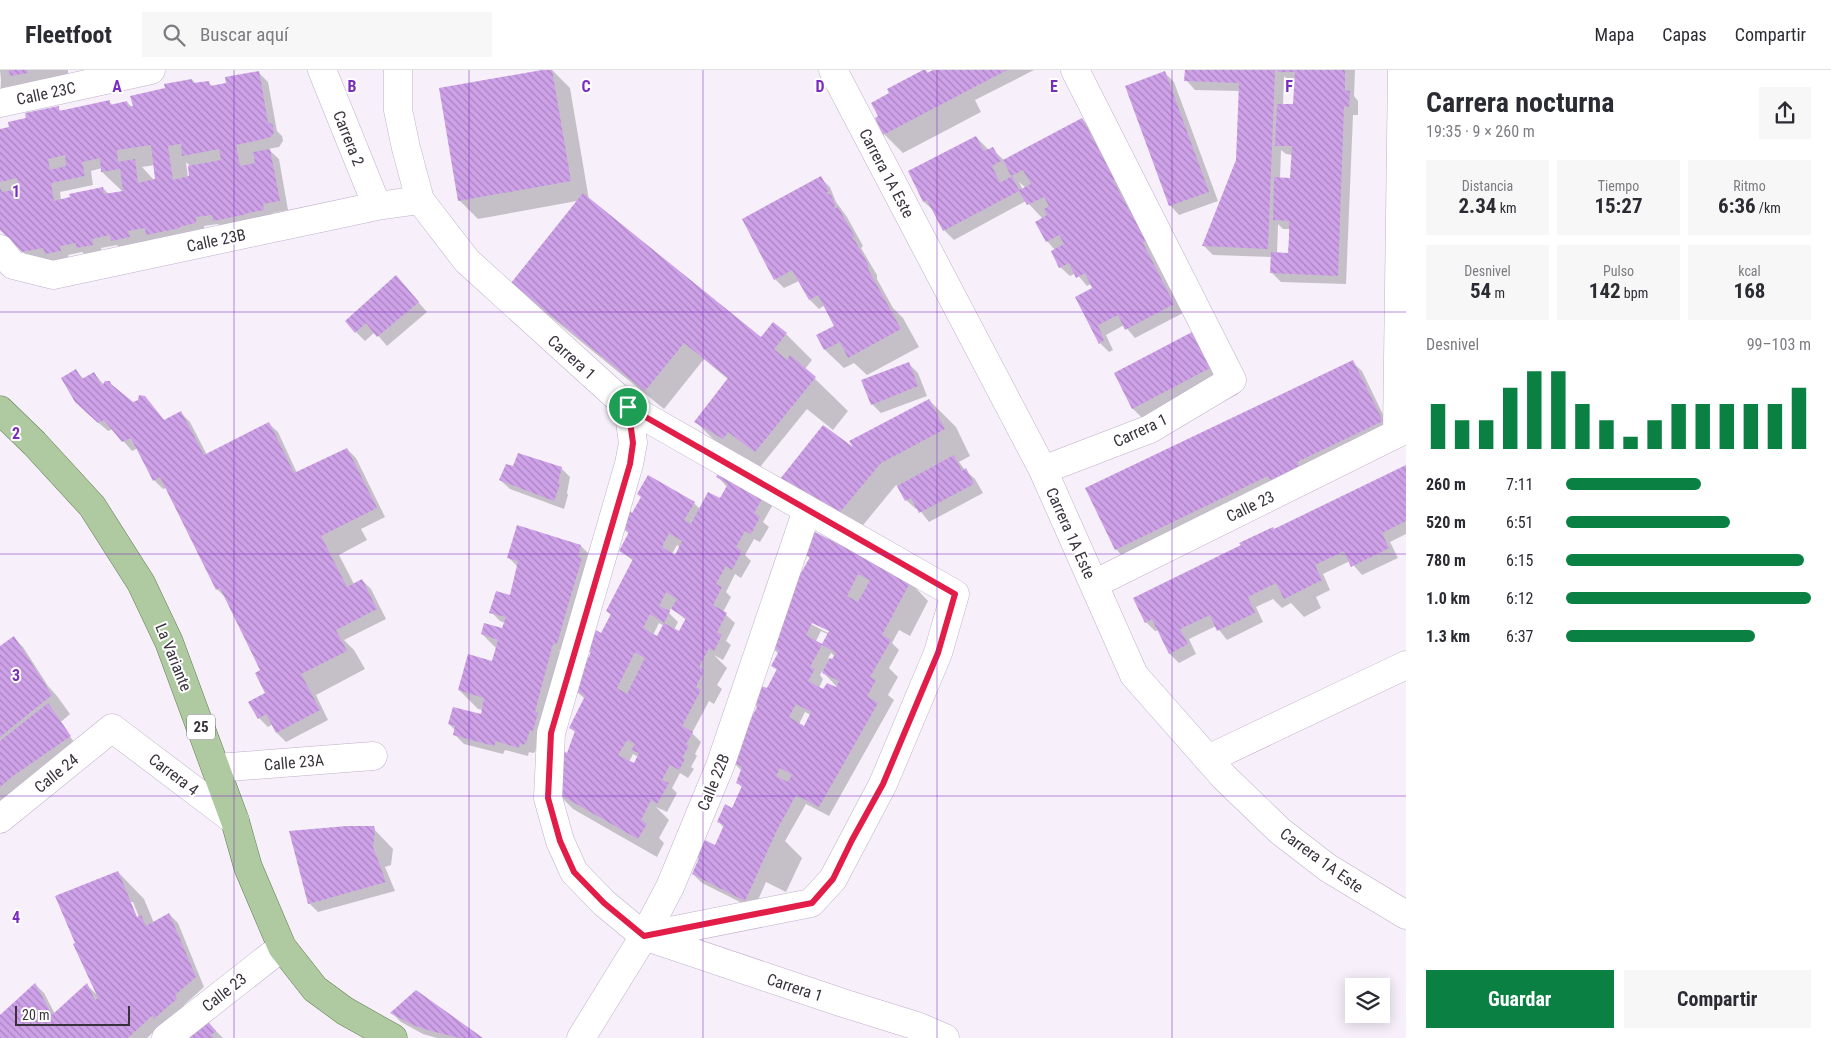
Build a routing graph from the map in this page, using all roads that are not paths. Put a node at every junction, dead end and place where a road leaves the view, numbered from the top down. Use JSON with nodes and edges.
{"nodes":[{"id":1,"x":151,"y":70,"type":"edge"},
{"id":2,"x":322,"y":70,"type":"edge"},
{"id":3,"x":398,"y":70,"type":"edge"},
{"id":4,"x":833,"y":70,"type":"edge"},
{"id":5,"x":1075,"y":70,"type":"edge"},
{"id":6,"x":1402,"y":70,"type":"edge"},
{"id":7,"x":0,"y":103,"type":"edge"},
{"id":8,"x":420,"y":200,"type":"junction"},
{"id":9,"x":377,"y":206,"type":"junction"},
{"id":10,"x":6,"y":257,"type":"edge"},
{"id":11,"x":628,"y":407,"type":"junction"},
{"id":12,"x":0,"y":410,"type":"edge"},
{"id":13,"x":1401,"y":431,"type":"edge"},
{"id":14,"x":1043,"y":470,"type":"junction"},
{"id":15,"x":807,"y":510,"type":"junction"},
{"id":16,"x":1094,"y":584,"type":"junction"},
{"id":17,"x":1406,"y":665,"type":"edge"},
{"id":18,"x":112,"y":728,"type":"joint"},
{"id":19,"x":373,"y":756,"type":"dead end"},
{"id":20,"x":1208,"y":759,"type":"junction"},
{"id":21,"x":216,"y":768,"type":"junction"},
{"id":22,"x":0,"y":819,"type":"edge"},
{"id":23,"x":235,"y":821,"type":"junction"},
{"id":24,"x":1406,"y":915,"type":"edge"},
{"id":25,"x":644,"y":936,"type":"junction"},
{"id":26,"x":282,"y":947,"type":"junction"},
{"id":27,"x":345,"y":1010,"type":"junction"},
{"id":28,"x":166,"y":1038,"type":"edge"},
{"id":29,"x":361,"y":1038,"type":"edge"},
{"id":30,"x":393,"y":1038,"type":"edge"},
{"id":31,"x":581,"y":1038,"type":"edge"},
{"id":32,"x":945,"y":1038,"type":"edge"}],
"edges":[{"from":1,"to":7,"type":"street","name":"Calle 23C"},
{"from":2,"to":9,"type":"street","name":"Carrera 2"},
{"from":3,"to":8,"type":"street","name":"Carrera 1"},
{"from":4,"to":14,"type":"street","name":"Carrera 1A Este"},
{"from":5,"to":14,"type":"street","name":"Carrera 1"},
{"from":6,"to":13,"type":"street"},
{"from":8,"to":9,"type":"street","name":"Calle 23B"},
{"from":8,"to":11,"type":"street","name":"Carrera 1"},
{"from":9,"to":10,"type":"street","name":"Calle 23B"},
{"from":11,"to":15,"type":"street"},
{"from":11,"to":25,"type":"street","name":"Carrera 1"},
{"from":12,"to":21,"type":"main road","name":"La Variante","number":"25"},
{"from":13,"to":16,"type":"street","name":"Calle 23"},
{"from":14,"to":16,"type":"street","name":"Carrera 1A Este"},
{"from":15,"to":25,"type":"street","name":"Calle 22B"},
{"from":15,"to":25,"type":"street"},
{"from":16,"to":20,"type":"street","name":"Carrera 1A Este"},
{"from":17,"to":20,"type":"street"},
{"from":18,"to":22,"type":"street","name":"Calle 24"},
{"from":18,"to":23,"type":"street","name":"Carrera 4"},
{"from":19,"to":21,"type":"street","name":"Calle 23A"},
{"from":20,"to":24,"type":"street","name":"Carrera 1A Este"},
{"from":21,"to":23,"type":"main road","name":"La Variante","number":"25"},
{"from":23,"to":26,"type":"main road","name":"La Variante","number":"25"},
{"from":25,"to":31,"type":"street","name":"Calle 22B"},
{"from":25,"to":32,"type":"street","name":"Carrera 1"},
{"from":26,"to":27,"type":"main road","name":"La Variante","number":"25"},
{"from":26,"to":28,"type":"street","name":"Calle 23"},
{"from":27,"to":29,"type":"street"},
{"from":27,"to":30,"type":"main road","name":"La Variante","number":"25"}]}
